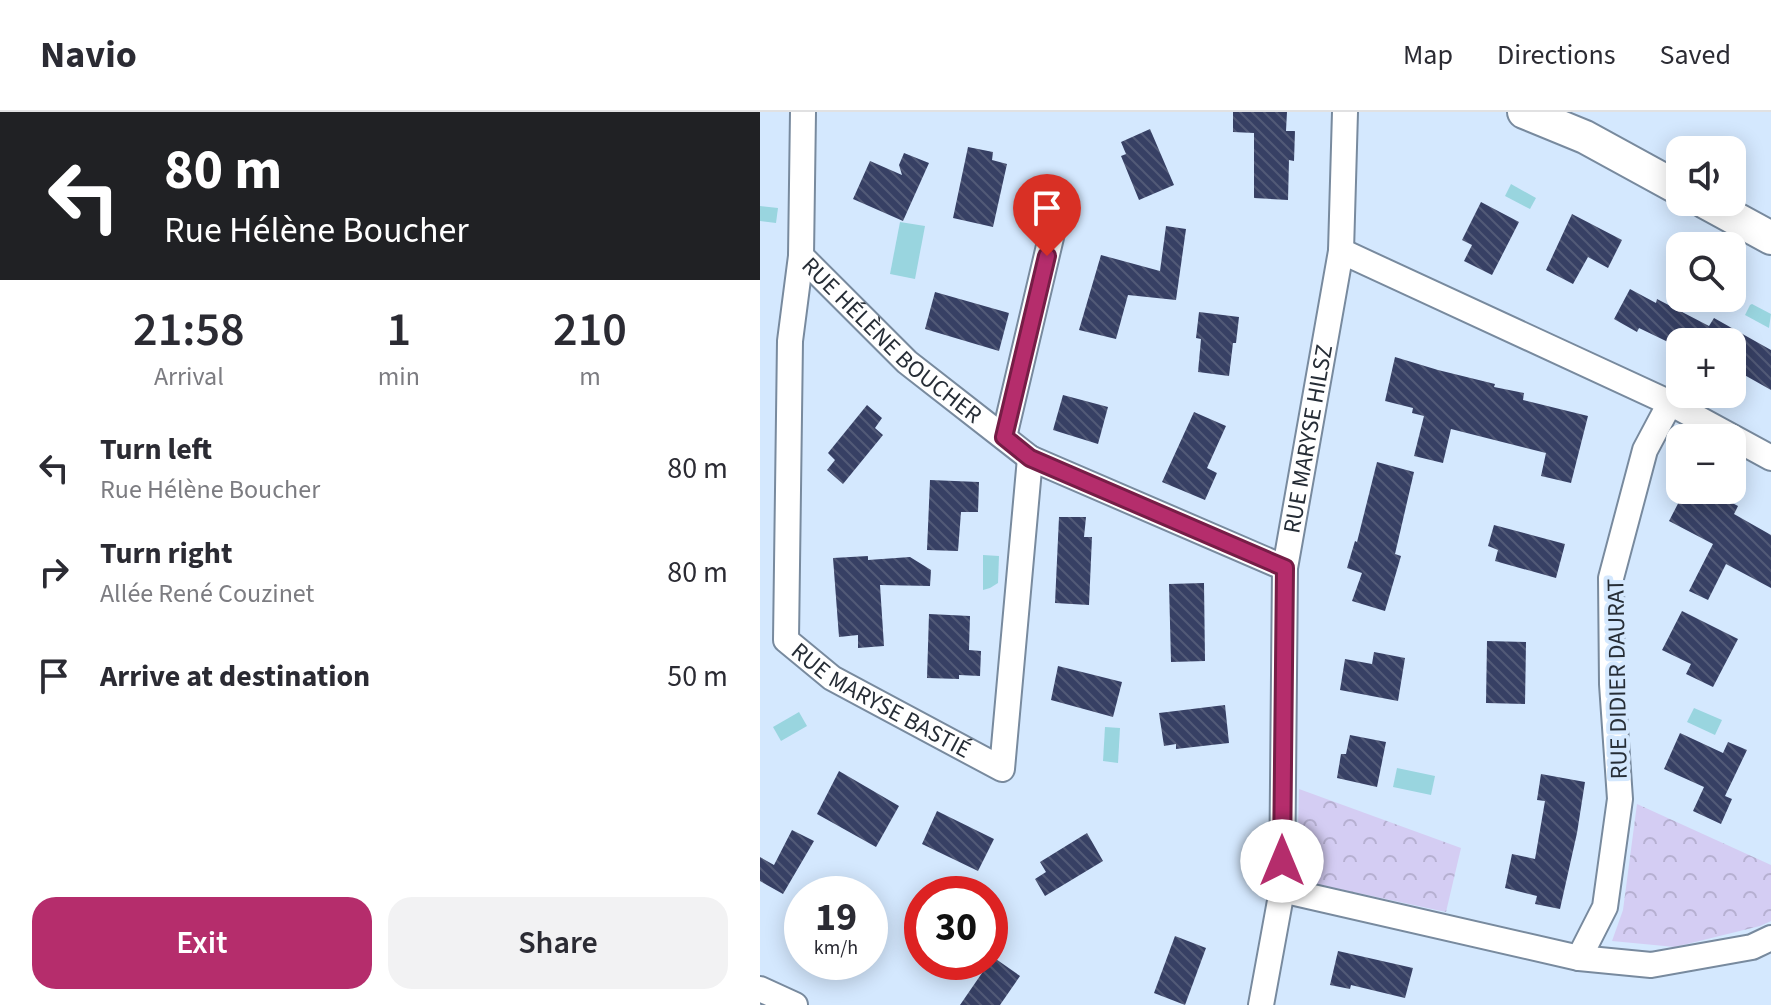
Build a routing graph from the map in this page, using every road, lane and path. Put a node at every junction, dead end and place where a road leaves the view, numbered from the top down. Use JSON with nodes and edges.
{"nodes":[{"id":1,"x":803,"y":112,"type":"edge"},
{"id":2,"x":1345,"y":112,"type":"edge"},
{"id":3,"x":1524,"y":112,"type":"edge"},
{"id":4,"x":1666,"y":181,"type":"edge"},
{"id":5,"x":1061,"y":195,"type":"dead end"},
{"id":6,"x":1731,"y":216,"type":"edge"},
{"id":7,"x":1771,"y":238,"type":"edge"},
{"id":8,"x":1341,"y":251,"type":"junction"},
{"id":9,"x":801,"y":256,"type":"junction"},
{"id":10,"x":1666,"y":401,"type":"edge"},
{"id":11,"x":1667,"y":408,"type":"edge"},
{"id":12,"x":1679,"y":408,"type":"edge"},
{"id":13,"x":1004,"y":437,"type":"junction"},
{"id":14,"x":1030,"y":458,"type":"junction"},
{"id":15,"x":1771,"y":458,"type":"edge"},
{"id":16,"x":1285,"y":568,"type":"junction"},
{"id":17,"x":1282,"y":890,"type":"junction"},
{"id":18,"x":1771,"y":938,"type":"edge"},
{"id":19,"x":1579,"y":958,"type":"junction"},
{"id":20,"x":760,"y":989,"type":"edge"},
{"id":21,"x":795,"y":1005,"type":"edge"},
{"id":22,"x":1261,"y":1005,"type":"edge"}],
"edges":[{"from":1,"to":9,"type":"street","name":"RUE HÉLÈNE BOUCHER"},
{"from":2,"to":8,"type":"street","name":"RUE MARYSE HILSZ"},
{"from":3,"to":4,"type":"main road"},
{"from":5,"to":13,"type":"street"},
{"from":6,"to":7,"type":"main road"},
{"from":8,"to":10,"type":"street"},
{"from":8,"to":16,"type":"street","name":"RUE MARYSE HILSZ"},
{"from":9,"to":13,"type":"street","name":"RUE HÉLÈNE BOUCHER"},
{"from":9,"to":14,"type":"street","name":"RUE MARYSE BASTIÉ"},
{"from":11,"to":19,"type":"street","name":"RUE DIDIER DAURAT"},
{"from":12,"to":15,"type":"street"},
{"from":13,"to":14,"type":"street","name":"RUE HÉLÈNE BOUCHER"},
{"from":14,"to":16,"type":"street","name":"RUE HÉLÈNE BOUCHER"},
{"from":16,"to":17,"type":"street","name":"RUE MARYSE HILSZ"},
{"from":17,"to":19,"type":"street"},
{"from":17,"to":22,"type":"street","name":"RUE MARYSE HILSZ"},
{"from":18,"to":19,"type":"street"},
{"from":20,"to":21,"type":"street"}]}
